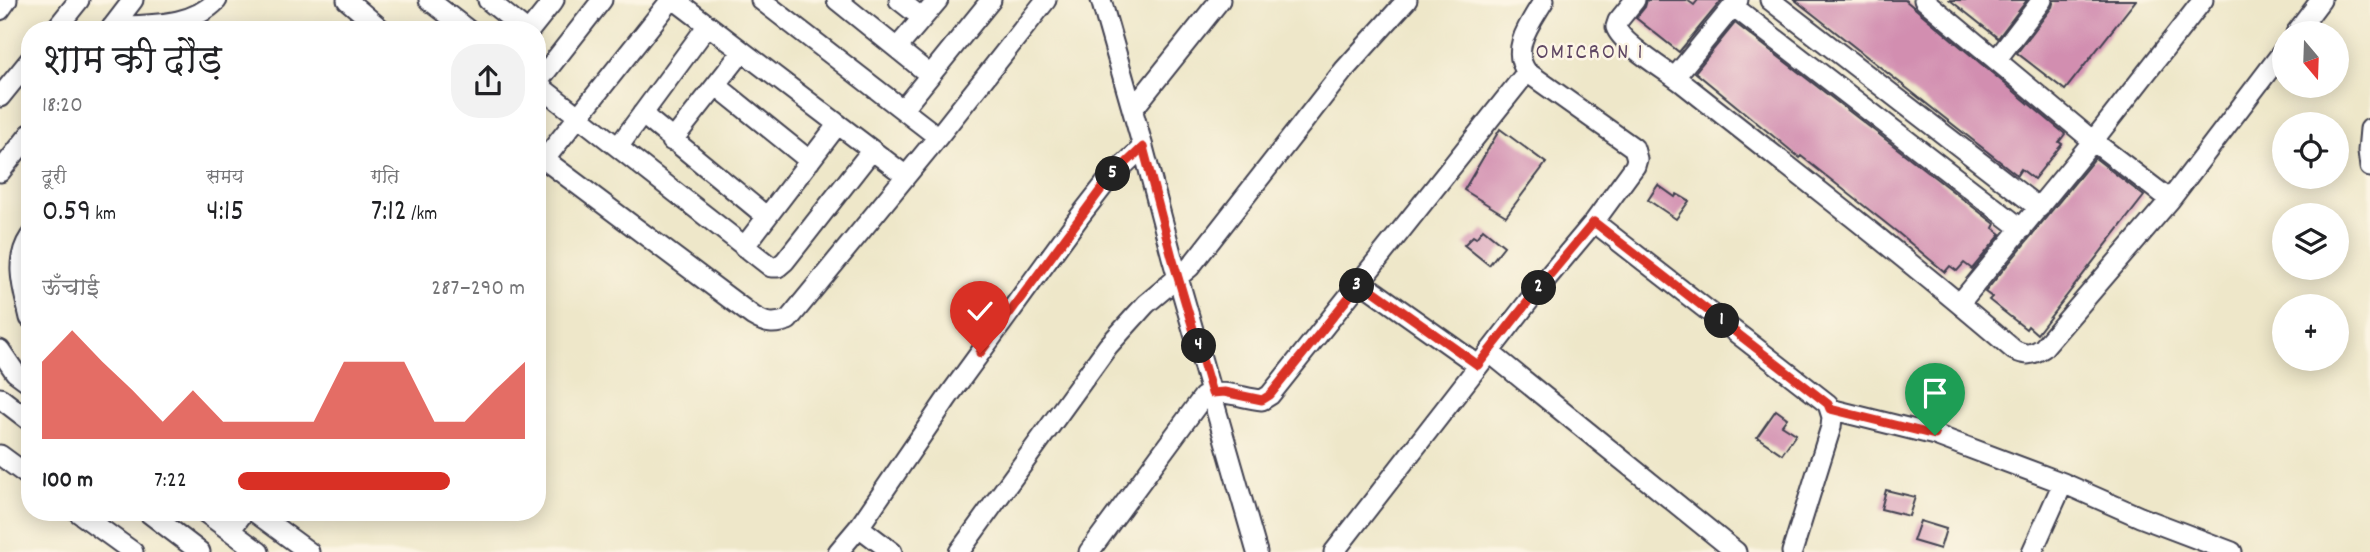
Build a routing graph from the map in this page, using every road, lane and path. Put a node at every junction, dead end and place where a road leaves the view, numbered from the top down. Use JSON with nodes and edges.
{"nodes":[{"id":1,"x":7,"y":0,"type":"edge"},
{"id":2,"x":133,"y":0,"type":"edge"},
{"id":3,"x":217,"y":0,"type":"edge"},
{"id":4,"x":347,"y":0,"type":"edge"},
{"id":5,"x":429,"y":0,"type":"edge"},
{"id":6,"x":488,"y":0,"type":"edge"},
{"id":7,"x":554,"y":0,"type":"edge"},
{"id":8,"x":602,"y":0,"type":"edge"},
{"id":9,"x":673,"y":0,"type":"edge"},
{"id":10,"x":761,"y":0,"type":"edge"},
{"id":11,"x":837,"y":0,"type":"edge"},
{"id":12,"x":899,"y":0,"type":"edge"},
{"id":13,"x":938,"y":0,"type":"edge"},
{"id":14,"x":991,"y":0,"type":"edge"},
{"id":15,"x":1046,"y":0,"type":"edge"},
{"id":16,"x":1101,"y":0,"type":"edge"},
{"id":17,"x":1220,"y":0,"type":"edge"},
{"id":18,"x":1406,"y":0,"type":"edge"},
{"id":19,"x":1544,"y":0,"type":"edge"},
{"id":20,"x":1635,"y":0,"type":"edge"},
{"id":21,"x":1770,"y":0,"type":"edge"},
{"id":22,"x":1925,"y":0,"type":"edge"},
{"id":23,"x":2042,"y":0,"type":"edge"},
{"id":24,"x":2203,"y":0,"type":"edge"},
{"id":25,"x":2321,"y":0,"type":"edge"},
{"id":26,"x":77,"y":1,"type":"edge"},
{"id":27,"x":1736,"y":3,"type":"edge"},
{"id":28,"x":0,"y":9,"type":"edge"},
{"id":29,"x":922,"y":18,"type":"junction"},
{"id":30,"x":62,"y":21,"type":"edge"},
{"id":31,"x":116,"y":21,"type":"edge"},
{"id":32,"x":193,"y":21,"type":"edge"},
{"id":33,"x":372,"y":21,"type":"edge"},
{"id":34,"x":456,"y":21,"type":"edge"},
{"id":35,"x":514,"y":21,"type":"edge"},
{"id":36,"x":537,"y":21,"type":"edge"},
{"id":37,"x":2305,"y":21,"type":"edge"},
{"id":38,"x":708,"y":25,"type":"junction"},
{"id":39,"x":897,"y":48,"type":"junction"},
{"id":40,"x":743,"y":52,"type":"junction"},
{"id":41,"x":1997,"y":59,"type":"junction"},
{"id":42,"x":2272,"y":66,"type":"edge"},
{"id":43,"x":21,"y":71,"type":"edge"},
{"id":44,"x":546,"y":72,"type":"edge"},
{"id":45,"x":1527,"y":72,"type":"junction"},
{"id":46,"x":930,"y":75,"type":"junction"},
{"id":47,"x":1675,"y":77,"type":"junction"},
{"id":48,"x":717,"y":86,"type":"junction"},
{"id":49,"x":546,"y":90,"type":"edge"},
{"id":50,"x":0,"y":97,"type":"edge"},
{"id":51,"x":902,"y":109,"type":"junction"},
{"id":52,"x":1133,"y":109,"type":"junction"},
{"id":53,"x":642,"y":114,"type":"junction"},
{"id":54,"x":579,"y":116,"type":"junction"},
{"id":55,"x":838,"y":124,"type":"junction"},
{"id":56,"x":2370,"y":129,"type":"edge"},
{"id":57,"x":938,"y":137,"type":"junction"},
{"id":58,"x":672,"y":141,"type":"junction"},
{"id":59,"x":2093,"y":141,"type":"junction"},
{"id":60,"x":21,"y":145,"type":"edge"},
{"id":61,"x":618,"y":147,"type":"junction"},
{"id":62,"x":1143,"y":147,"type":"junction"},
{"id":63,"x":872,"y":150,"type":"junction"},
{"id":64,"x":546,"y":152,"type":"edge"},
{"id":65,"x":546,"y":161,"type":"edge"},
{"id":66,"x":810,"y":161,"type":"junction"},
{"id":67,"x":2370,"y":167,"type":"edge"},
{"id":68,"x":0,"y":172,"type":"edge"},
{"id":69,"x":906,"y":176,"type":"junction"},
{"id":70,"x":2170,"y":200,"type":"junction"},
{"id":71,"x":2039,"y":208,"type":"junction"},
{"id":72,"x":767,"y":217,"type":"junction"},
{"id":73,"x":1594,"y":222,"type":"junction"},
{"id":74,"x":2022,"y":229,"type":"junction"},
{"id":75,"x":744,"y":247,"type":"junction"},
{"id":76,"x":21,"y":254,"type":"edge"},
{"id":77,"x":21,"y":277,"type":"edge"},
{"id":78,"x":1179,"y":278,"type":"junction"},
{"id":79,"x":1361,"y":282,"type":"junction"},
{"id":80,"x":1960,"y":303,"type":"junction"},
{"id":81,"x":0,"y":350,"type":"edge"},
{"id":82,"x":1484,"y":359,"type":"junction"},
{"id":83,"x":21,"y":376,"type":"edge"},
{"id":84,"x":1212,"y":393,"type":"junction"},
{"id":85,"x":0,"y":398,"type":"edge"},
{"id":86,"x":1830,"y":409,"type":"junction"},
{"id":87,"x":21,"y":414,"type":"edge"},
{"id":88,"x":0,"y":456,"type":"edge"},
{"id":89,"x":21,"y":471,"type":"edge"},
{"id":90,"x":2063,"y":483,"type":"junction"},
{"id":91,"x":90,"y":521,"type":"edge"},
{"id":92,"x":158,"y":521,"type":"edge"},
{"id":93,"x":217,"y":521,"type":"edge"},
{"id":94,"x":237,"y":521,"type":"edge"},
{"id":95,"x":267,"y":521,"type":"edge"},
{"id":96,"x":859,"y":527,"type":"junction"},
{"id":97,"x":230,"y":531,"type":"junction"},
{"id":98,"x":184,"y":545,"type":"edge"},
{"id":99,"x":2210,"y":549,"type":"edge"},
{"id":100,"x":133,"y":552,"type":"edge"},
{"id":101,"x":200,"y":552,"type":"edge"},
{"id":102,"x":259,"y":552,"type":"edge"},
{"id":103,"x":309,"y":552,"type":"edge"},
{"id":104,"x":838,"y":552,"type":"edge"},
{"id":105,"x":892,"y":552,"type":"edge"},
{"id":106,"x":959,"y":552,"type":"edge"},
{"id":107,"x":1089,"y":552,"type":"edge"},
{"id":108,"x":1257,"y":552,"type":"edge"},
{"id":109,"x":1334,"y":552,"type":"edge"},
{"id":110,"x":1736,"y":552,"type":"edge"},
{"id":111,"x":1792,"y":552,"type":"edge"},
{"id":112,"x":2032,"y":552,"type":"edge"},
{"id":113,"x":2232,"y":552,"type":"edge"}],
"edges":[{"from":1,"to":28,"type":"street"},
{"from":2,"to":31,"type":"street"},
{"from":3,"to":32,"type":"street"},
{"from":4,"to":33,"type":"street"},
{"from":5,"to":34,"type":"street"},
{"from":6,"to":35,"type":"street"},
{"from":7,"to":36,"type":"street"},
{"from":8,"to":44,"type":"street"},
{"from":9,"to":38,"type":"street"},
{"from":9,"to":54,"type":"street"},
{"from":10,"to":51,"type":"street"},
{"from":11,"to":39,"type":"street"},
{"from":12,"to":29,"type":"street"},
{"from":13,"to":29,"type":"street"},
{"from":14,"to":46,"type":"street"},
{"from":15,"to":57,"type":"street"},
{"from":16,"to":52,"type":"street"},
{"from":17,"to":52,"type":"street"},
{"from":18,"to":78,"type":"street"},
{"from":19,"to":45,"type":"street"},
{"from":20,"to":47,"type":"street"},
{"from":21,"to":71,"type":"street"},
{"from":22,"to":41,"type":"street"},
{"from":23,"to":41,"type":"street"},
{"from":24,"to":59,"type":"street"},
{"from":25,"to":37,"type":"street"},
{"from":26,"to":30,"type":"street"},
{"from":27,"to":47,"type":"street"},
{"from":27,"to":74,"type":"street"},
{"from":29,"to":39,"type":"street"},
{"from":38,"to":40,"type":"street"},
{"from":38,"to":53,"type":"street"},
{"from":39,"to":46,"type":"street"},
{"from":40,"to":48,"type":"street"},
{"from":40,"to":55,"type":"street"},
{"from":41,"to":59,"type":"street"},
{"from":42,"to":70,"type":"street"},
{"from":43,"to":50,"type":"street"},
{"from":45,"to":73,"type":"street"},
{"from":45,"to":79,"type":"street"},
{"from":46,"to":51,"type":"street"},
{"from":47,"to":80,"type":"street"},
{"from":48,"to":58,"type":"street"},
{"from":48,"to":66,"type":"street"},
{"from":49,"to":54,"type":"street"},
{"from":51,"to":57,"type":"street"},
{"from":52,"to":62,"type":"street"},
{"from":53,"to":58,"type":"street"},
{"from":53,"to":61,"type":"street"},
{"from":54,"to":61,"type":"street"},
{"from":54,"to":64,"type":"street"},
{"from":55,"to":63,"type":"street"},
{"from":55,"to":66,"type":"street"},
{"from":56,"to":67,"type":"street"},
{"from":57,"to":69,"type":"street"},
{"from":58,"to":72,"type":"street"},
{"from":59,"to":70,"type":"street"},
{"from":59,"to":71,"type":"street"},
{"from":60,"to":68,"type":"street"},
{"from":61,"to":75,"type":"street"},
{"from":62,"to":78,"type":"street"},
{"from":62,"to":96,"type":"street"},
{"from":63,"to":69,"type":"street"},
{"from":63,"to":75,"type":"street"},
{"from":65,"to":69,"type":"street"},
{"from":66,"to":72,"type":"street"},
{"from":70,"to":80,"type":"street"},
{"from":71,"to":74,"type":"street"},
{"from":72,"to":75,"type":"street"},
{"from":73,"to":82,"type":"street"},
{"from":73,"to":86,"type":"street"},
{"from":74,"to":80,"type":"street"},
{"from":76,"to":77,"type":"street"},
{"from":78,"to":84,"type":"street"},
{"from":78,"to":106,"type":"street"},
{"from":79,"to":82,"type":"street"},
{"from":79,"to":84,"type":"street"},
{"from":81,"to":83,"type":"street"},
{"from":82,"to":109,"type":"street"},
{"from":82,"to":110,"type":"street"},
{"from":84,"to":107,"type":"street"},
{"from":84,"to":108,"type":"street"},
{"from":85,"to":87,"type":"street"},
{"from":86,"to":90,"type":"street"},
{"from":86,"to":111,"type":"street"},
{"from":88,"to":89,"type":"street"},
{"from":90,"to":99,"type":"street"},
{"from":90,"to":112,"type":"street"},
{"from":91,"to":100,"type":"street"},
{"from":92,"to":98,"type":"street"},
{"from":93,"to":97,"type":"street"},
{"from":94,"to":97,"type":"street"},
{"from":95,"to":103,"type":"street"},
{"from":96,"to":104,"type":"street"},
{"from":96,"to":105,"type":"street"},
{"from":97,"to":102,"type":"street"},
{"from":98,"to":101,"type":"street"},
{"from":99,"to":113,"type":"street"}]}
